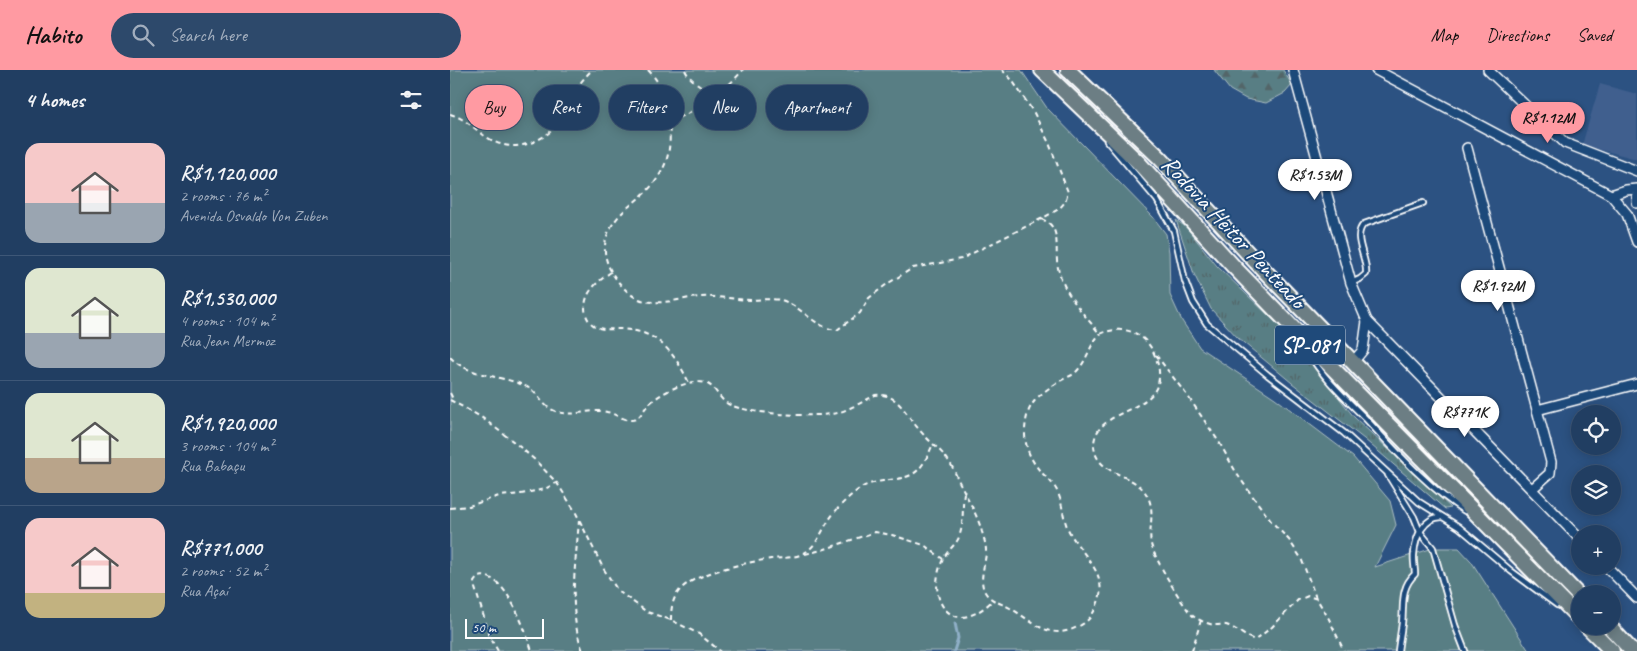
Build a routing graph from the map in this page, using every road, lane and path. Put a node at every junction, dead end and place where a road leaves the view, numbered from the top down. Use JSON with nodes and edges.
{"nodes":[{"id":1,"x":592,"y":70,"type":"edge"},
{"id":2,"x":648,"y":70,"type":"edge"},
{"id":3,"x":685,"y":70,"type":"edge"},
{"id":4,"x":743,"y":70,"type":"edge"},
{"id":5,"x":1002,"y":70,"type":"edge"},
{"id":6,"x":1042,"y":70,"type":"edge"},
{"id":7,"x":1068,"y":70,"type":"edge"},
{"id":8,"x":1293,"y":70,"type":"edge"},
{"id":9,"x":1376,"y":70,"type":"edge"},
{"id":10,"x":1488,"y":70,"type":"edge"},
{"id":11,"x":660,"y":85,"type":"edge"},
{"id":12,"x":699,"y":85,"type":"edge"},
{"id":13,"x":727,"y":85,"type":"edge"},
{"id":14,"x":1071,"y":98,"type":"junction"},
{"id":15,"x":450,"y":114,"type":"edge"},
{"id":16,"x":670,"y":130,"type":"edge"},
{"id":17,"x":1467,"y":148,"type":"dead end"},
{"id":18,"x":1637,"y":171,"type":"edge"},
{"id":19,"x":1637,"y":189,"type":"edge"},
{"id":20,"x":1611,"y":195,"type":"junction"},
{"id":21,"x":1637,"y":197,"type":"edge"},
{"id":22,"x":1637,"y":203,"type":"edge"},
{"id":23,"x":1423,"y":204,"type":"dead end"},
{"id":24,"x":1637,"y":212,"type":"edge"},
{"id":25,"x":1041,"y":219,"type":"junction"},
{"id":26,"x":1632,"y":227,"type":"junction"},
{"id":27,"x":1637,"y":242,"type":"edge"},
{"id":28,"x":611,"y":272,"type":"junction"},
{"id":29,"x":1350,"y":283,"type":"junction"},
{"id":30,"x":1367,"y":321,"type":"junction"},
{"id":31,"x":1100,"y":334,"type":"junction"},
{"id":32,"x":1154,"y":354,"type":"junction"},
{"id":33,"x":450,"y":357,"type":"edge"},
{"id":34,"x":1353,"y":362,"type":"junction"},
{"id":35,"x":690,"y":384,"type":"junction"},
{"id":36,"x":1637,"y":384,"type":"edge"},
{"id":37,"x":450,"y":393,"type":"edge"},
{"id":38,"x":450,"y":400,"type":"edge"},
{"id":39,"x":454,"y":401,"type":"junction"},
{"id":40,"x":1537,"y":410,"type":"junction"},
{"id":41,"x":933,"y":444,"type":"junction"},
{"id":42,"x":1386,"y":471,"type":"junction"},
{"id":43,"x":557,"y":483,"type":"junction"},
{"id":44,"x":1532,"y":489,"type":"junction"},
{"id":45,"x":964,"y":493,"type":"junction"},
{"id":46,"x":450,"y":508,"type":"edge"},
{"id":47,"x":1443,"y":517,"type":"junction"},
{"id":48,"x":579,"y":518,"type":"junction"},
{"id":49,"x":1571,"y":530,"type":"edge"},
{"id":50,"x":1420,"y":532,"type":"junction"},
{"id":51,"x":803,"y":554,"type":"junction"},
{"id":52,"x":943,"y":559,"type":"junction"},
{"id":53,"x":1615,"y":575,"type":"edge"},
{"id":54,"x":1571,"y":588,"type":"edge"},
{"id":55,"x":1637,"y":598,"type":"edge"},
{"id":56,"x":1317,"y":599,"type":"junction"},
{"id":57,"x":993,"y":601,"type":"junction"},
{"id":58,"x":1571,"y":611,"type":"edge"},
{"id":59,"x":1571,"y":614,"type":"edge"},
{"id":60,"x":671,"y":620,"type":"junction"},
{"id":61,"x":1200,"y":620,"type":"junction"},
{"id":62,"x":1596,"y":635,"type":"edge"},
{"id":63,"x":1617,"y":635,"type":"edge"},
{"id":64,"x":498,"y":651,"type":"edge"},
{"id":65,"x":532,"y":651,"type":"edge"},
{"id":66,"x":583,"y":651,"type":"edge"},
{"id":67,"x":720,"y":651,"type":"edge"},
{"id":68,"x":1192,"y":651,"type":"edge"},
{"id":69,"x":1344,"y":651,"type":"edge"},
{"id":70,"x":1398,"y":651,"type":"edge"},
{"id":71,"x":1465,"y":651,"type":"edge"},
{"id":72,"x":1612,"y":651,"type":"edge"},
{"id":73,"x":1632,"y":651,"type":"edge"}],
"edges":[{"from":1,"to":15,"type":"path"},
{"from":2,"to":11,"type":"path"},
{"from":3,"to":12,"type":"path"},
{"from":4,"to":13,"type":"path"},
{"from":5,"to":25,"type":"path"},
{"from":6,"to":14,"type":"main road","name":"Rodovia Heitor Penteado","number":"SP-081"},
{"from":7,"to":34,"type":"main road","name":"Rodovia Heitor Penteado","number":"SP-081"},
{"from":8,"to":29,"type":"street"},
{"from":9,"to":20,"type":"street"},
{"from":10,"to":18,"type":"street"},
{"from":14,"to":42,"type":"lane"},
{"from":14,"to":58,"type":"main road","name":"Rodovia Heitor Penteado","number":"SP-081"},
{"from":16,"to":28,"type":"path"},
{"from":17,"to":40,"type":"street"},
{"from":19,"to":20,"type":"street"},
{"from":20,"to":26,"type":"street"},
{"from":21,"to":22,"type":"street"},
{"from":23,"to":29,"type":"lane"},
{"from":24,"to":26,"type":"street"},
{"from":25,"to":28,"type":"path"},
{"from":25,"to":31,"type":"path"},
{"from":26,"to":27,"type":"street"},
{"from":28,"to":35,"type":"path"},
{"from":29,"to":30,"type":"street"},
{"from":30,"to":34,"type":"street"},
{"from":30,"to":44,"type":"street"},
{"from":31,"to":32,"type":"path"},
{"from":31,"to":57,"type":"path"},
{"from":32,"to":56,"type":"path"},
{"from":32,"to":61,"type":"path"},
{"from":33,"to":35,"type":"path"},
{"from":34,"to":54,"type":"main road","name":"Rodovia Heitor Penteado","number":"SP-081"},
{"from":35,"to":41,"type":"path"},
{"from":36,"to":40,"type":"street"},
{"from":37,"to":39,"type":"path"},
{"from":38,"to":39,"type":"path"},
{"from":39,"to":43,"type":"path"},
{"from":40,"to":44,"type":"street"},
{"from":41,"to":45,"type":"path"},
{"from":41,"to":51,"type":"path"},
{"from":42,"to":47,"type":"lane"},
{"from":42,"to":50,"type":"lane"},
{"from":43,"to":46,"type":"path"},
{"from":43,"to":48,"type":"path"},
{"from":44,"to":49,"type":"street"},
{"from":45,"to":52,"type":"path"},
{"from":45,"to":57,"type":"path"},
{"from":47,"to":50,"type":"lane"},
{"from":47,"to":59,"type":"lane"},
{"from":48,"to":60,"type":"path"},
{"from":48,"to":66,"type":"path"},
{"from":50,"to":70,"type":"lane"},
{"from":50,"to":71,"type":"lane"},
{"from":51,"to":52,"type":"path"},
{"from":51,"to":60,"type":"path"},
{"from":52,"to":57,"type":"path"},
{"from":53,"to":55,"type":"street"},
{"from":56,"to":61,"type":"path"},
{"from":56,"to":69,"type":"path"},
{"from":60,"to":67,"type":"path"},
{"from":61,"to":68,"type":"path"},
{"from":62,"to":72,"type":"main road"},
{"from":63,"to":73,"type":"main road"},
{"from":64,"to":65,"type":"path"}]}
